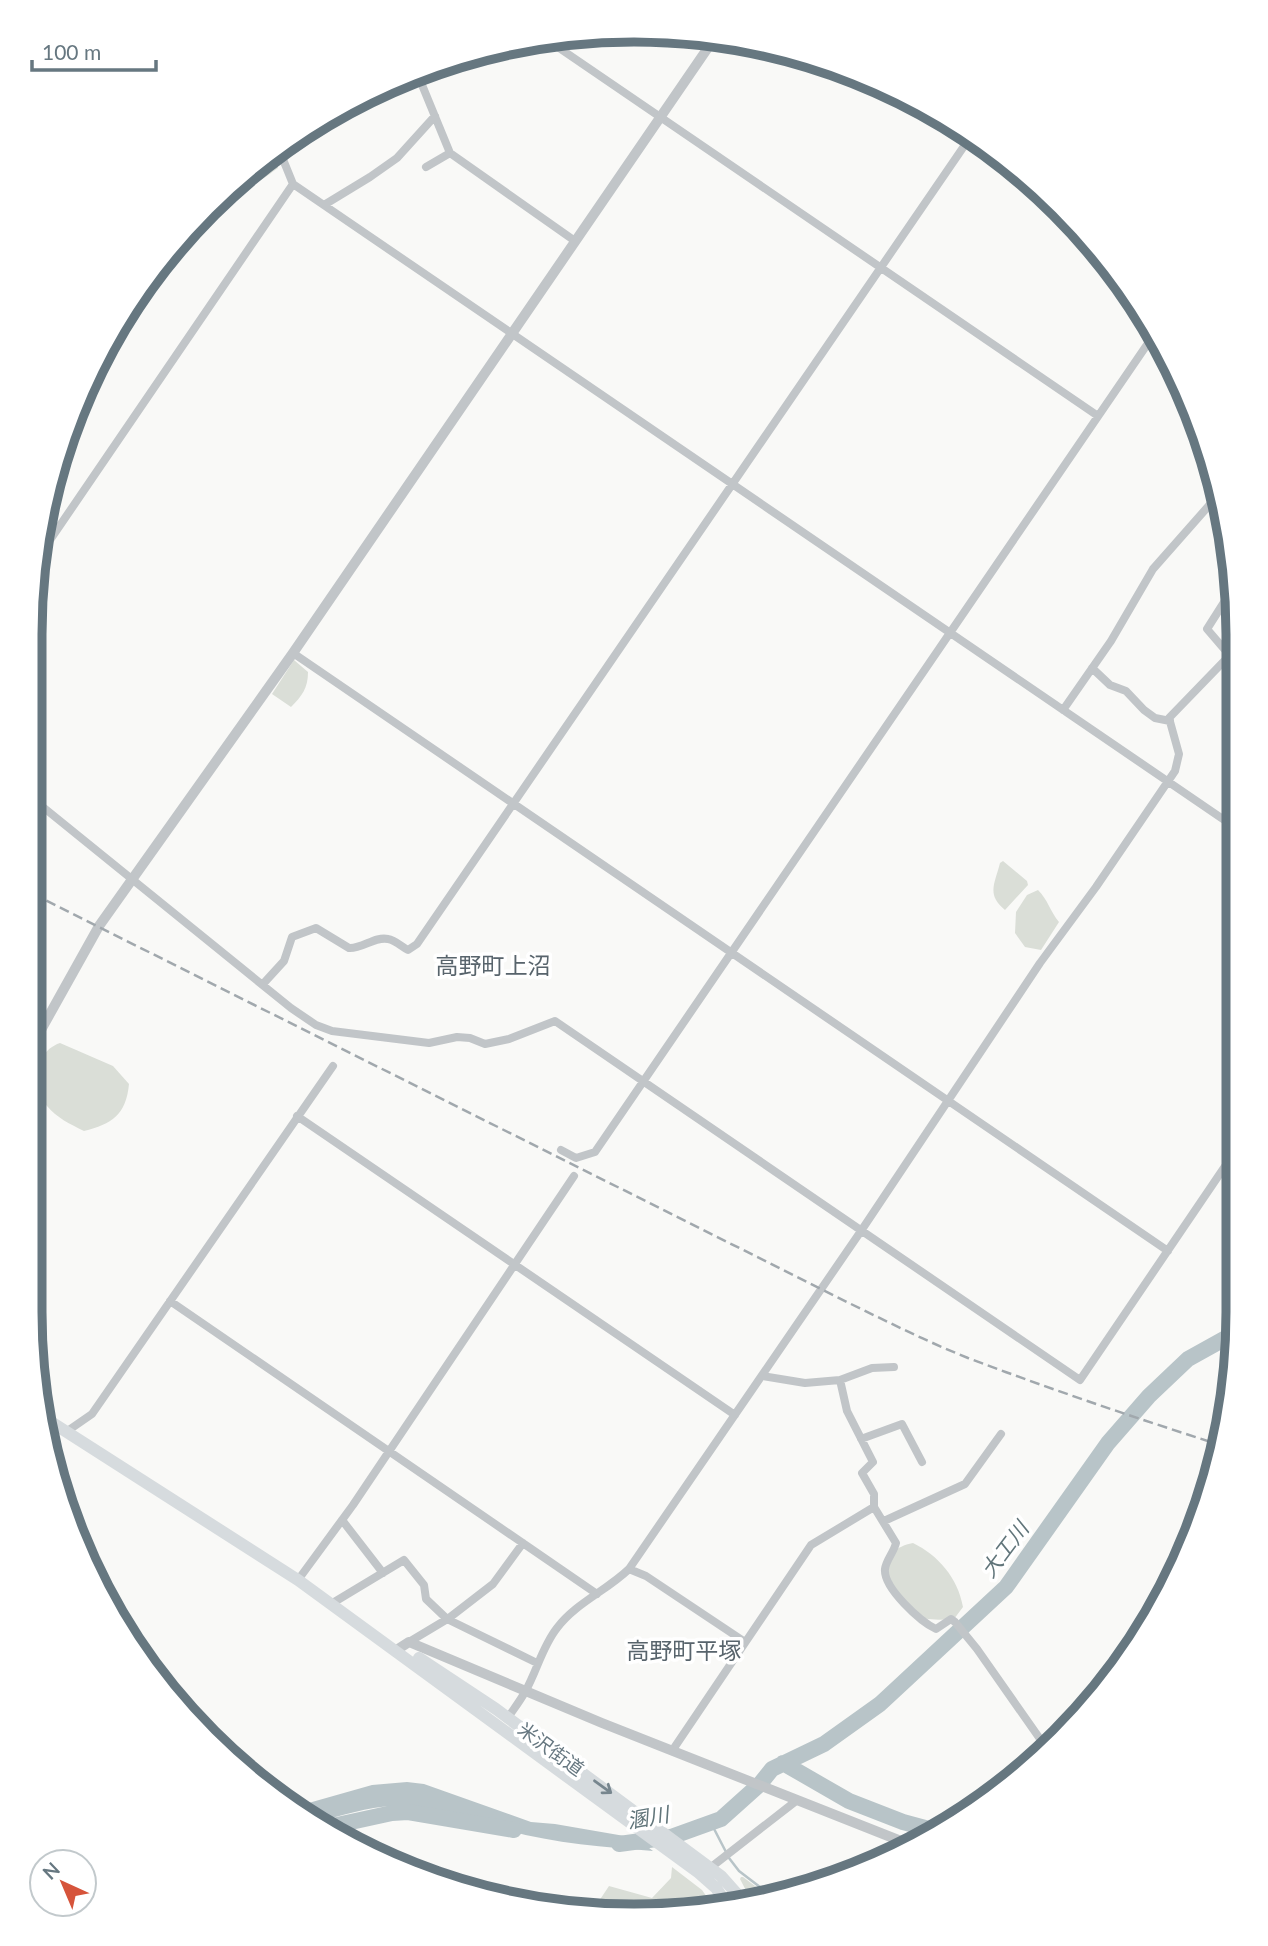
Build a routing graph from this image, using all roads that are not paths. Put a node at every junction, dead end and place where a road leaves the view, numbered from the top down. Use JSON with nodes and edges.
{"nodes":[{"id":1,"x":558,"y":47,"type":"edge"},
{"id":2,"x":709,"y":47,"type":"edge"},
{"id":3,"x":422,"y":81,"type":"edge"},
{"id":4,"x":435,"y":116,"type":"junction"},
{"id":5,"x":661,"y":118,"type":"junction"},
{"id":6,"x":966,"y":144,"type":"edge"},
{"id":7,"x":450,"y":153,"type":"junction"},
{"id":8,"x":282,"y":158,"type":"edge"},
{"id":9,"x":426,"y":167,"type":"dead end"},
{"id":10,"x":293,"y":184,"type":"junction"},
{"id":11,"x":324,"y":205,"type":"junction"},
{"id":12,"x":575,"y":241,"type":"junction"},
{"id":13,"x":881,"y":270,"type":"junction"},
{"id":14,"x":512,"y":334,"type":"junction"},
{"id":15,"x":1149,"y":342,"type":"edge"},
{"id":16,"x":1098,"y":416,"type":"junction"},
{"id":17,"x":732,"y":483,"type":"junction"},
{"id":18,"x":1211,"y":502,"type":"edge"},
{"id":19,"x":50,"y":541,"type":"edge"},
{"id":20,"x":1225,"y":601,"type":"edge"},
{"id":21,"x":948,"y":633,"type":"junction"},
{"id":22,"x":293,"y":653,"type":"junction"},
{"id":23,"x":1226,"y":654,"type":"edge"},
{"id":24,"x":1226,"y":658,"type":"edge"},
{"id":25,"x":1092,"y":668,"type":"junction"},
{"id":26,"x":1063,"y":710,"type":"junction"},
{"id":27,"x":1170,"y":721,"type":"junction"},
{"id":28,"x":1167,"y":782,"type":"junction"},
{"id":29,"x":512,"y":803,"type":"junction"},
{"id":30,"x":42,"y":806,"type":"edge"},
{"id":31,"x":1226,"y":821,"type":"edge"},
{"id":32,"x":133,"y":878,"type":"junction"},
{"id":33,"x":730,"y":952,"type":"junction"},
{"id":34,"x":263,"y":984,"type":"junction"},
{"id":35,"x":42,"y":1028,"type":"edge"},
{"id":36,"x":333,"y":1066,"type":"dead end"},
{"id":37,"x":641,"y":1081,"type":"junction"},
{"id":38,"x":948,"y":1103,"type":"junction"},
{"id":39,"x":297,"y":1116,"type":"junction"},
{"id":40,"x":561,"y":1150,"type":"dead end"},
{"id":41,"x":1226,"y":1165,"type":"edge"},
{"id":42,"x":574,"y":1176,"type":"dead end"},
{"id":43,"x":862,"y":1231,"type":"junction"},
{"id":44,"x":1168,"y":1251,"type":"junction"},
{"id":45,"x":514,"y":1265,"type":"junction"},
{"id":46,"x":170,"y":1301,"type":"junction"},
{"id":47,"x":894,"y":1367,"type":"dead end"},
{"id":48,"x":762,"y":1376,"type":"junction"},
{"id":49,"x":841,"y":1380,"type":"junction"},
{"id":50,"x":735,"y":1415,"type":"junction"},
{"id":51,"x":52,"y":1423,"type":"edge"},
{"id":52,"x":66,"y":1432,"type":"junction"},
{"id":53,"x":1001,"y":1434,"type":"dead end"},
{"id":54,"x":861,"y":1439,"type":"junction"},
{"id":55,"x":388,"y":1451,"type":"junction"},
{"id":56,"x":922,"y":1462,"type":"dead end"},
{"id":57,"x":874,"y":1507,"type":"junction"},
{"id":58,"x":342,"y":1520,"type":"junction"},
{"id":59,"x":884,"y":1521,"type":"junction"},
{"id":60,"x":523,"y":1544,"type":"junction"},
{"id":61,"x":629,"y":1569,"type":"junction"},
{"id":62,"x":383,"y":1573,"type":"junction"},
{"id":63,"x":298,"y":1580,"type":"junction"},
{"id":64,"x":597,"y":1594,"type":"junction"},
{"id":65,"x":331,"y":1604,"type":"junction"},
{"id":66,"x":447,"y":1619,"type":"junction"},
{"id":67,"x":745,"y":1642,"type":"junction"},
{"id":68,"x":402,"y":1647,"type":"junction"},
{"id":69,"x":537,"y":1663,"type":"junction"},
{"id":70,"x":525,"y":1692,"type":"junction"},
{"id":71,"x":504,"y":1722,"type":"junction"},
{"id":72,"x":1042,"y":1741,"type":"edge"},
{"id":73,"x":672,"y":1751,"type":"junction"},
{"id":74,"x":796,"y":1801,"type":"junction"},
{"id":75,"x":900,"y":1841,"type":"edge"},
{"id":76,"x":706,"y":1869,"type":"junction"},
{"id":77,"x":735,"y":1895,"type":"edge"},
{"id":78,"x":722,"y":1897,"type":"edge"}],
"edges":[{"from":1,"to":5,"type":"street"},
{"from":2,"to":5,"type":"street"},
{"from":3,"to":4,"type":"street"},
{"from":4,"to":7,"type":"street"},
{"from":4,"to":11,"type":"street"},
{"from":5,"to":12,"type":"street"},
{"from":5,"to":13,"type":"street"},
{"from":6,"to":13,"type":"street"},
{"from":7,"to":9,"type":"street"},
{"from":7,"to":12,"type":"street"},
{"from":8,"to":10,"type":"street"},
{"from":10,"to":11,"type":"street"},
{"from":10,"to":19,"type":"street"},
{"from":11,"to":14,"type":"street"},
{"from":12,"to":14,"type":"street"},
{"from":13,"to":16,"type":"street"},
{"from":13,"to":17,"type":"street"},
{"from":14,"to":17,"type":"street"},
{"from":14,"to":22,"type":"street"},
{"from":15,"to":16,"type":"street"},
{"from":16,"to":21,"type":"street"},
{"from":17,"to":21,"type":"street"},
{"from":17,"to":29,"type":"street"},
{"from":18,"to":25,"type":"street"},
{"from":20,"to":23,"type":"street"},
{"from":21,"to":26,"type":"street"},
{"from":21,"to":33,"type":"street"},
{"from":22,"to":29,"type":"street"},
{"from":22,"to":32,"type":"street"},
{"from":24,"to":27,"type":"street"},
{"from":25,"to":26,"type":"street"},
{"from":25,"to":27,"type":"street"},
{"from":26,"to":28,"type":"street"},
{"from":27,"to":28,"type":"street"},
{"from":28,"to":31,"type":"street"},
{"from":28,"to":38,"type":"street"},
{"from":29,"to":33,"type":"street"},
{"from":29,"to":34,"type":"street"},
{"from":30,"to":32,"type":"street"},
{"from":32,"to":34,"type":"street"},
{"from":32,"to":35,"type":"street"},
{"from":33,"to":37,"type":"street"},
{"from":33,"to":38,"type":"street"},
{"from":34,"to":37,"type":"street"},
{"from":36,"to":39,"type":"street"},
{"from":37,"to":40,"type":"street"},
{"from":37,"to":43,"type":"street"},
{"from":38,"to":43,"type":"street"},
{"from":38,"to":44,"type":"street"},
{"from":39,"to":45,"type":"street"},
{"from":39,"to":46,"type":"street"},
{"from":41,"to":44,"type":"street"},
{"from":42,"to":45,"type":"street"},
{"from":43,"to":44,"type":"street"},
{"from":43,"to":48,"type":"street"},
{"from":45,"to":50,"type":"street"},
{"from":45,"to":55,"type":"street"},
{"from":46,"to":52,"type":"street"},
{"from":46,"to":55,"type":"street"},
{"from":47,"to":49,"type":"street"},
{"from":48,"to":49,"type":"street"},
{"from":48,"to":50,"type":"street"},
{"from":49,"to":54,"type":"street"},
{"from":50,"to":61,"type":"street"},
{"from":51,"to":52,"type":"highway","name":"米沢街道"},
{"from":52,"to":63,"type":"highway","name":"米沢街道"},
{"from":53,"to":59,"type":"street"},
{"from":54,"to":56,"type":"street"},
{"from":54,"to":57,"type":"street"},
{"from":55,"to":58,"type":"street"},
{"from":55,"to":60,"type":"street"},
{"from":57,"to":59,"type":"street"},
{"from":57,"to":67,"type":"street"},
{"from":58,"to":62,"type":"street"},
{"from":58,"to":63,"type":"street"},
{"from":59,"to":72,"type":"street"},
{"from":60,"to":64,"type":"street"},
{"from":60,"to":66,"type":"street"},
{"from":61,"to":64,"type":"street"},
{"from":61,"to":67,"type":"street"},
{"from":62,"to":65,"type":"street"},
{"from":62,"to":66,"type":"street"},
{"from":63,"to":65,"type":"highway","name":"米沢街道"},
{"from":64,"to":69,"type":"street"},
{"from":65,"to":68,"type":"highway","name":"米沢街道"},
{"from":66,"to":68,"type":"street"},
{"from":66,"to":69,"type":"street"},
{"from":67,"to":73,"type":"street"},
{"from":68,"to":70,"type":"street"},
{"from":68,"to":71,"type":"highway","name":"米沢街道"},
{"from":69,"to":70,"type":"street"},
{"from":70,"to":71,"type":"street"},
{"from":70,"to":73,"type":"street"},
{"from":71,"to":76,"type":"highway","name":"米沢街道"},
{"from":73,"to":74,"type":"street"},
{"from":74,"to":75,"type":"street"},
{"from":74,"to":76,"type":"street"},
{"from":76,"to":77,"type":"highway","name":"米沢街道"},
{"from":76,"to":78,"type":"highway","name":"米沢街道"}]}
